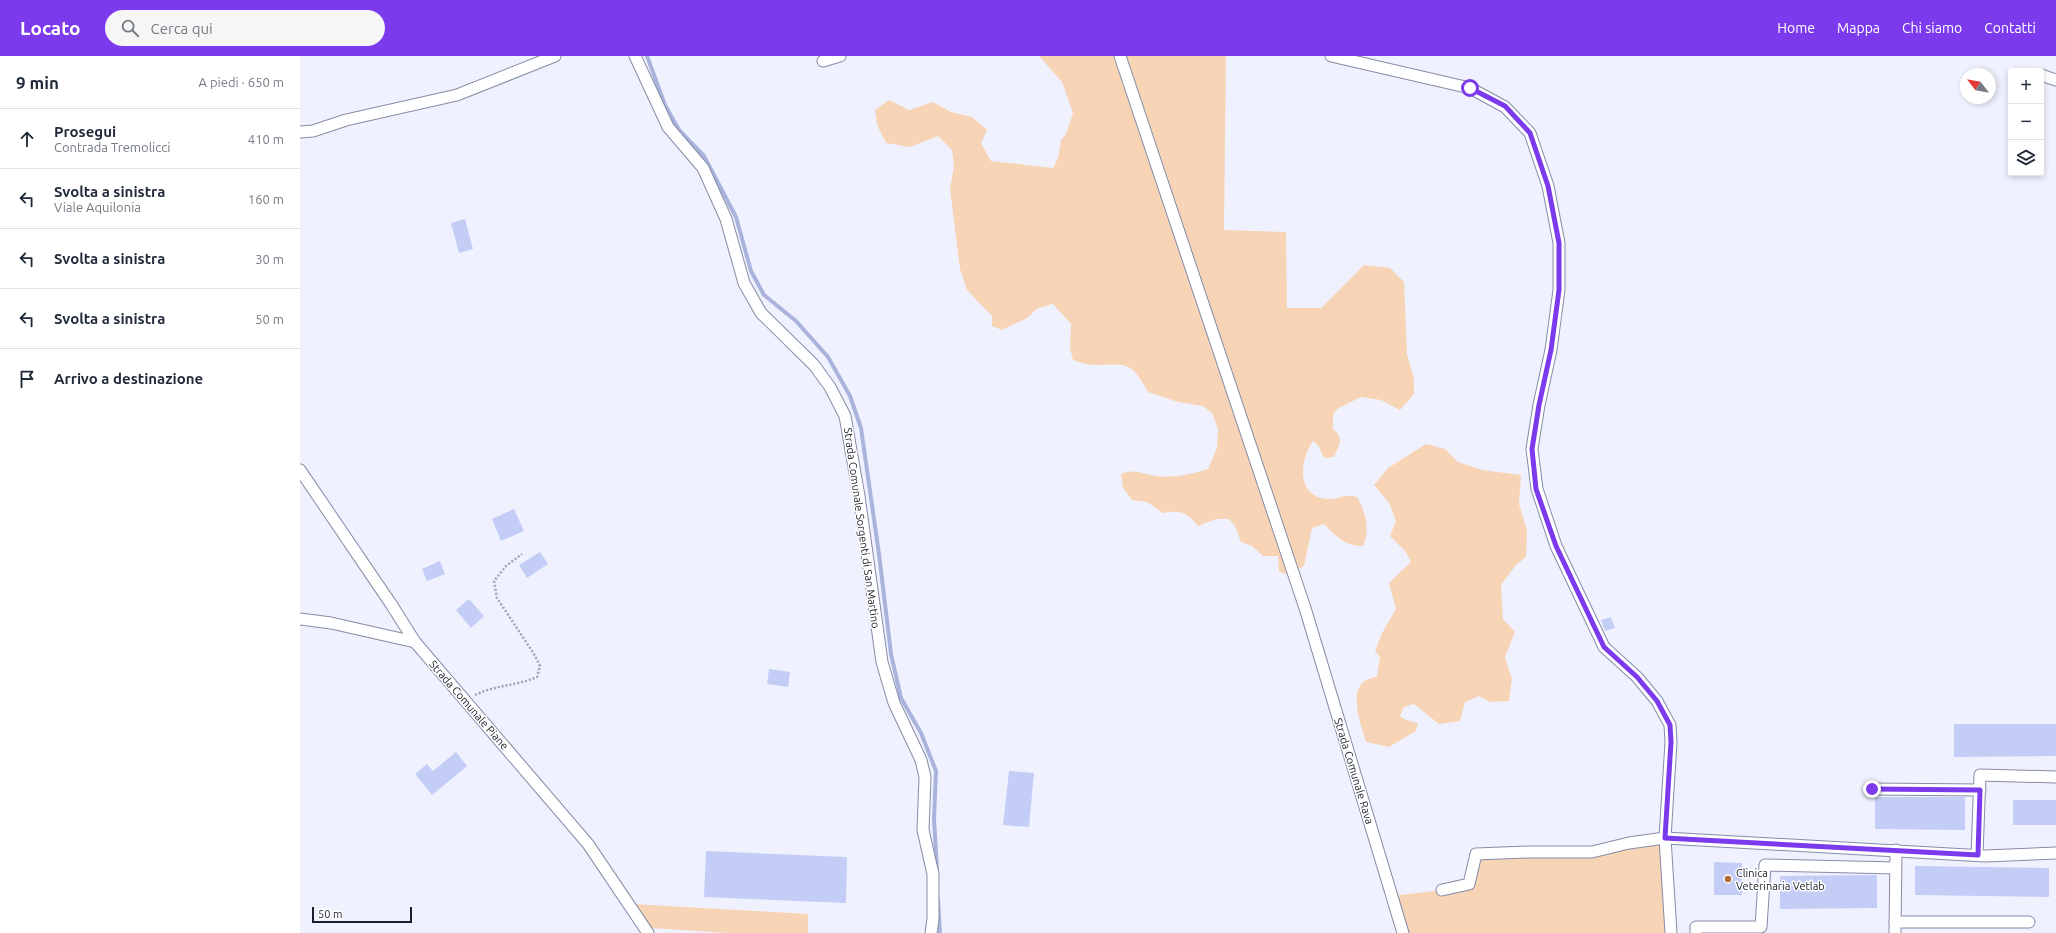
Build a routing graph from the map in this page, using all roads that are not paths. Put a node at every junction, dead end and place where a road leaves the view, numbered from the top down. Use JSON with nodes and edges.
{"nodes":[{"id":1,"x":555,"y":56,"type":"edge"},
{"id":2,"x":635,"y":56,"type":"edge"},
{"id":3,"x":840,"y":56,"type":"edge"},
{"id":4,"x":1120,"y":56,"type":"edge"},
{"id":5,"x":1331,"y":56,"type":"edge"},
{"id":6,"x":823,"y":61,"type":"dead end"},
{"id":7,"x":2044,"y":76,"type":"edge"},
{"id":8,"x":2056,"y":80,"type":"edge"},
{"id":9,"x":300,"y":132,"type":"edge"},
{"id":10,"x":300,"y":470,"type":"edge"},
{"id":11,"x":300,"y":619,"type":"edge"},
{"id":12,"x":415,"y":642,"type":"junction"},
{"id":13,"x":2056,"y":777,"type":"edge"},
{"id":14,"x":1872,"y":789,"type":"dead end"},
{"id":15,"x":1980,"y":790,"type":"junction"},
{"id":16,"x":1665,"y":838,"type":"junction"},
{"id":17,"x":1896,"y":850,"type":"junction"},
{"id":18,"x":2056,"y":853,"type":"edge"},
{"id":19,"x":1978,"y":855,"type":"junction"},
{"id":20,"x":1896,"y":868,"type":"junction"},
{"id":21,"x":1442,"y":890,"type":"dead end"},
{"id":22,"x":1895,"y":922,"type":"junction"},
{"id":23,"x":2029,"y":922,"type":"dead end"},
{"id":24,"x":1940,"y":927,"type":"edge"},
{"id":25,"x":648,"y":933,"type":"edge"},
{"id":26,"x":931,"y":933,"type":"edge"},
{"id":27,"x":1403,"y":933,"type":"edge"},
{"id":28,"x":1671,"y":933,"type":"edge"},
{"id":29,"x":1696,"y":933,"type":"edge"},
{"id":30,"x":1895,"y":933,"type":"edge"}],
"edges":[{"from":1,"to":9,"type":"street"},
{"from":2,"to":26,"type":"street","name":"Strada Comunale Sorgenti di San Martino"},
{"from":3,"to":6,"type":"street"},
{"from":4,"to":27,"type":"street","name":"Strada Comunale Rava"},
{"from":5,"to":16,"type":"street"},
{"from":7,"to":8,"type":"street"},
{"from":10,"to":12,"type":"street","name":"Strada Comunale Piane"},
{"from":11,"to":12,"type":"street"},
{"from":12,"to":25,"type":"street","name":"Strada Comunale Piane"},
{"from":13,"to":15,"type":"street"},
{"from":14,"to":15,"type":"street"},
{"from":15,"to":19,"type":"street"},
{"from":16,"to":17,"type":"street"},
{"from":16,"to":21,"type":"street"},
{"from":16,"to":28,"type":"street"},
{"from":17,"to":19,"type":"street"},
{"from":17,"to":20,"type":"street"},
{"from":18,"to":19,"type":"street"},
{"from":20,"to":22,"type":"street"},
{"from":20,"to":29,"type":"street"},
{"from":22,"to":24,"type":"street"},
{"from":22,"to":30,"type":"street"},
{"from":23,"to":24,"type":"street"}]}
